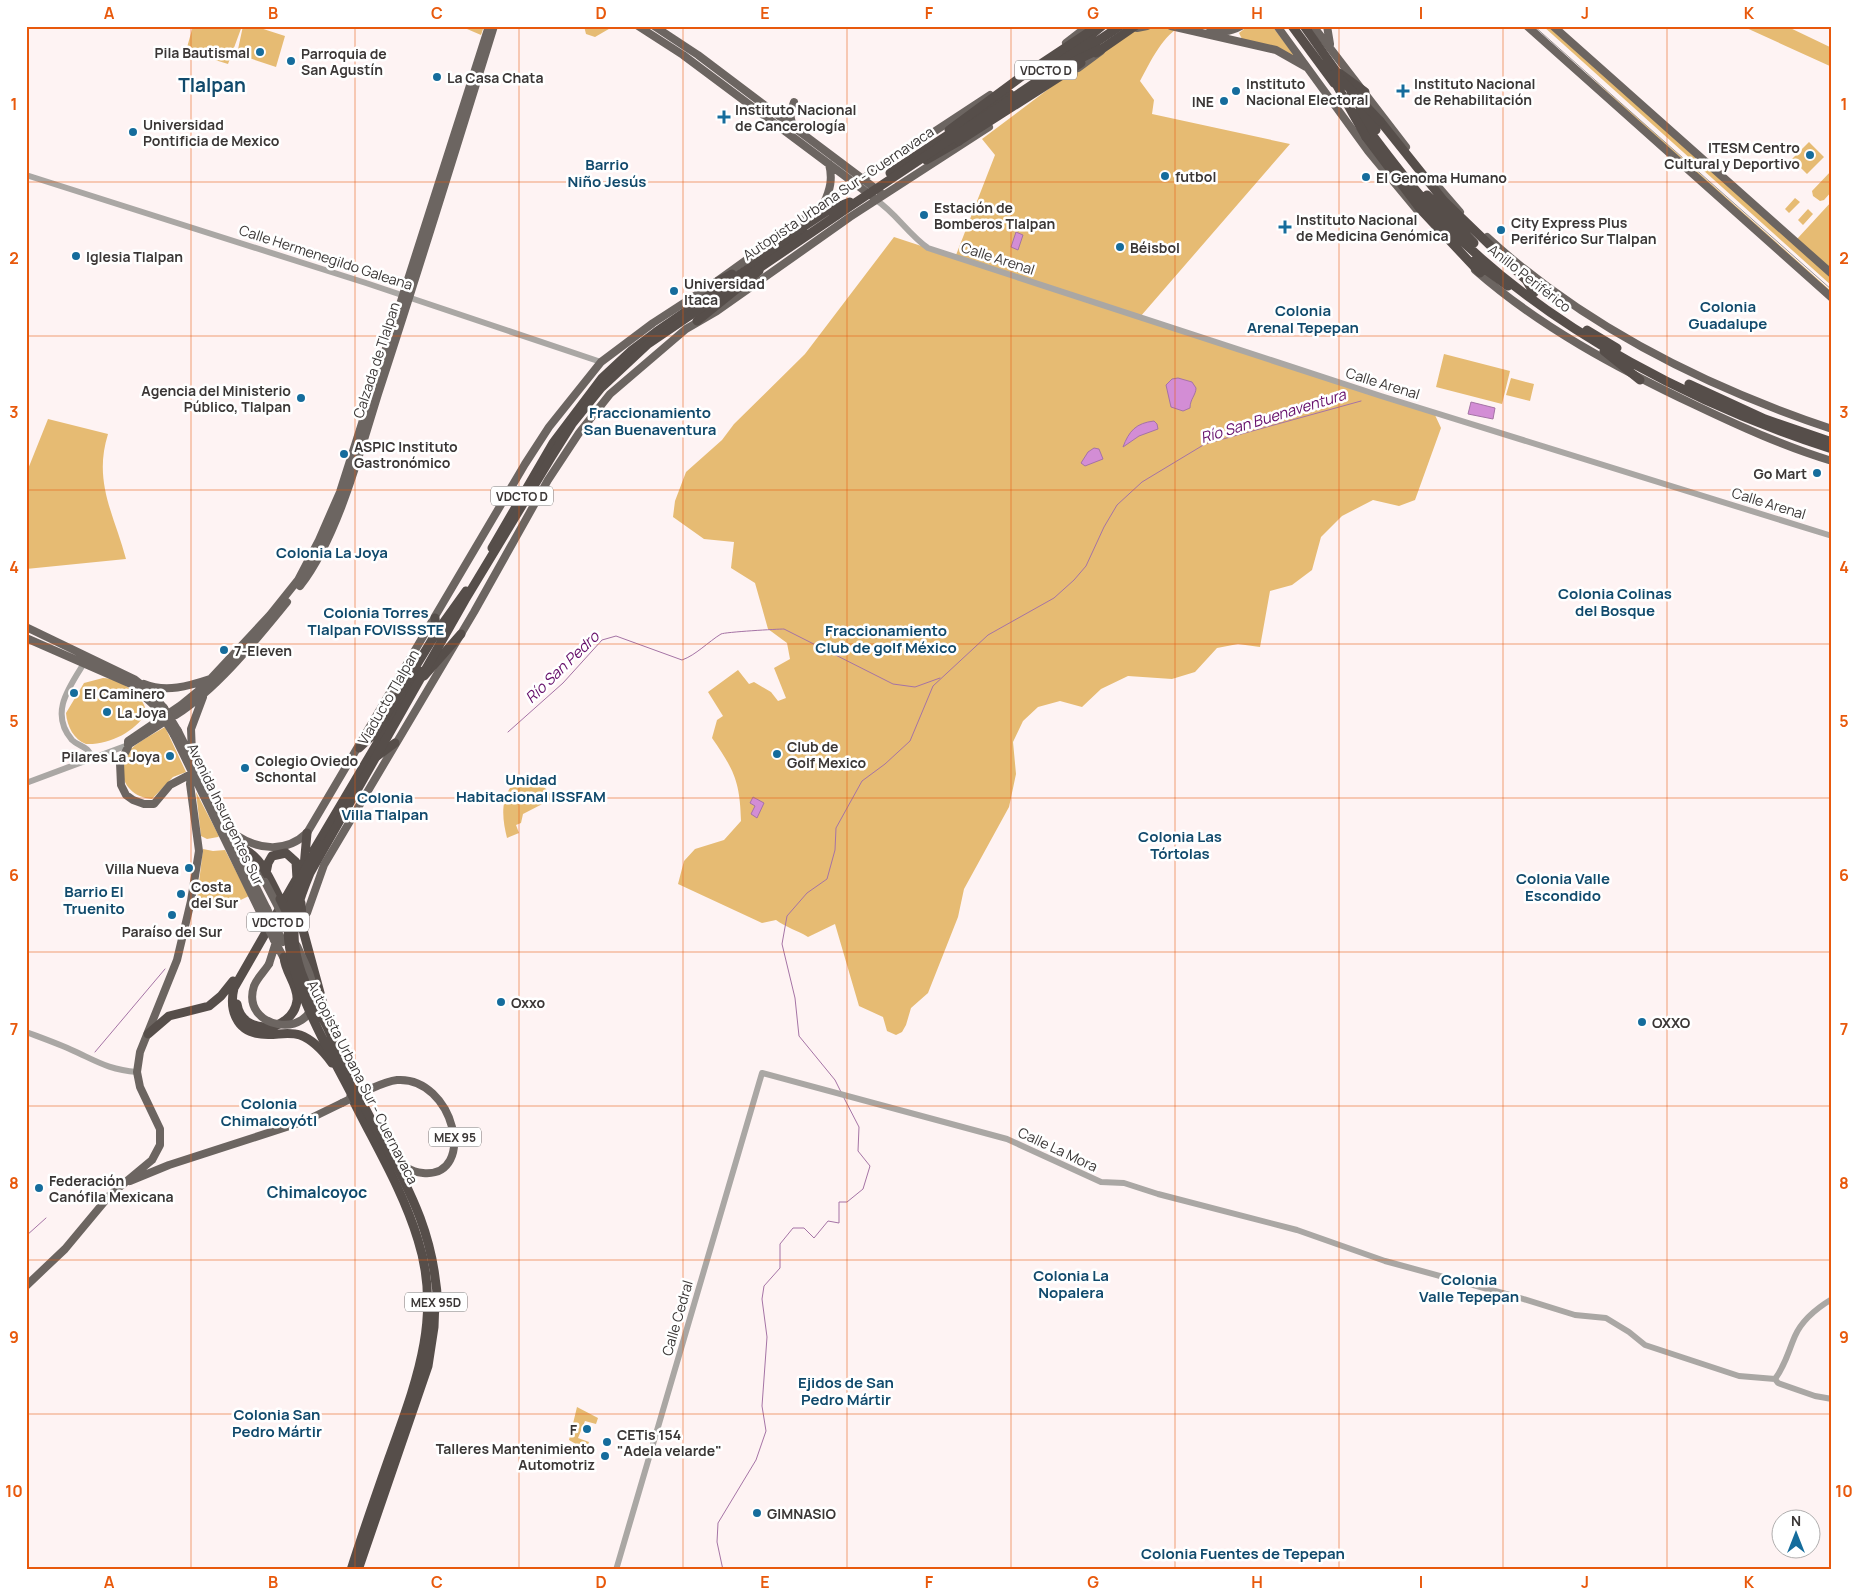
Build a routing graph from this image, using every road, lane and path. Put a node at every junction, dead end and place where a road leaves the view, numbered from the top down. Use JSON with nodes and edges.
{"nodes":[{"id":1,"x":489,"y":26,"type":"edge"},
{"id":2,"x":494,"y":26,"type":"edge"},
{"id":3,"x":654,"y":26,"type":"edge"},
{"id":4,"x":1088,"y":26,"type":"edge"},
{"id":5,"x":1098,"y":26,"type":"edge"},
{"id":6,"x":1102,"y":26,"type":"edge"},
{"id":7,"x":1110,"y":26,"type":"edge"},
{"id":8,"x":1120,"y":26,"type":"edge"},
{"id":9,"x":1147,"y":26,"type":"edge"},
{"id":10,"x":1171,"y":26,"type":"edge"},
{"id":11,"x":1208,"y":26,"type":"edge"},
{"id":12,"x":1241,"y":26,"type":"edge"},
{"id":13,"x":1277,"y":26,"type":"edge"},
{"id":14,"x":1294,"y":26,"type":"edge"},
{"id":15,"x":1302,"y":26,"type":"edge"},
{"id":16,"x":1313,"y":26,"type":"edge"},
{"id":17,"x":1327,"y":26,"type":"edge"},
{"id":18,"x":1527,"y":26,"type":"edge"},
{"id":19,"x":1553,"y":26,"type":"edge"},
{"id":20,"x":640,"y":27,"type":"edge"},
{"id":21,"x":1137,"y":27,"type":"edge"},
{"id":22,"x":1233,"y":30,"type":"junction"},
{"id":23,"x":1239,"y":41,"type":"junction"},
{"id":24,"x":1100,"y":49,"type":"junction"},
{"id":25,"x":1333,"y":51,"type":"junction"},
{"id":26,"x":718,"y":70,"type":"junction"},
{"id":27,"x":1047,"y":71,"type":"junction"},
{"id":28,"x":1334,"y":73,"type":"junction"},
{"id":29,"x":1314,"y":74,"type":"junction"},
{"id":30,"x":710,"y":76,"type":"junction"},
{"id":31,"x":1002,"y":87,"type":"junction"},
{"id":32,"x":1048,"y":88,"type":"junction"},
{"id":33,"x":1365,"y":92,"type":"junction"},
{"id":34,"x":794,"y":102,"type":"dead end"},
{"id":35,"x":1002,"y":106,"type":"junction"},
{"id":36,"x":981,"y":113,"type":"junction"},
{"id":37,"x":793,"y":128,"type":"junction"},
{"id":38,"x":978,"y":134,"type":"junction"},
{"id":39,"x":918,"y":159,"type":"junction"},
{"id":40,"x":828,"y":164,"type":"junction"},
{"id":41,"x":848,"y":168,"type":"junction"},
{"id":42,"x":878,"y":169,"type":"junction"},
{"id":43,"x":26,"y":175,"type":"edge"},
{"id":44,"x":894,"y":176,"type":"junction"},
{"id":45,"x":862,"y":179,"type":"junction"},
{"id":46,"x":855,"y":184,"type":"junction"},
{"id":47,"x":884,"y":195,"type":"junction"},
{"id":48,"x":876,"y":200,"type":"junction"},
{"id":49,"x":824,"y":204,"type":"junction"},
{"id":50,"x":850,"y":204,"type":"junction"},
{"id":51,"x":890,"y":209,"type":"junction"},
{"id":52,"x":1458,"y":248,"type":"junction"},
{"id":53,"x":781,"y":251,"type":"junction"},
{"id":54,"x":1500,"y":256,"type":"junction"},
{"id":55,"x":764,"y":262,"type":"junction"},
{"id":56,"x":1480,"y":273,"type":"junction"},
{"id":57,"x":1832,"y":274,"type":"edge"},
{"id":58,"x":1535,"y":277,"type":"junction"},
{"id":59,"x":713,"y":284,"type":"junction"},
{"id":60,"x":1530,"y":294,"type":"junction"},
{"id":61,"x":407,"y":297,"type":"junction"},
{"id":62,"x":1832,"y":298,"type":"edge"},
{"id":63,"x":697,"y":321,"type":"junction"},
{"id":64,"x":1597,"y":344,"type":"junction"},
{"id":65,"x":601,"y":362,"type":"junction"},
{"id":66,"x":1640,"y":380,"type":"junction"},
{"id":67,"x":1832,"y":429,"type":"edge"},
{"id":68,"x":1832,"y":442,"type":"edge"},
{"id":69,"x":1832,"y":449,"type":"edge"},
{"id":70,"x":1832,"y":461,"type":"edge"},
{"id":71,"x":1832,"y":536,"type":"edge"},
{"id":72,"x":473,"y":583,"type":"junction"},
{"id":73,"x":435,"y":618,"type":"junction"},
{"id":74,"x":26,"y":627,"type":"edge"},
{"id":75,"x":461,"y":634,"type":"junction"},
{"id":76,"x":26,"y":638,"type":"edge"},
{"id":77,"x":89,"y":655,"type":"junction"},
{"id":78,"x":84,"y":664,"type":"junction"},
{"id":79,"x":421,"y":675,"type":"junction"},
{"id":80,"x":212,"y":678,"type":"junction"},
{"id":81,"x":134,"y":679,"type":"junction"},
{"id":82,"x":418,"y":684,"type":"junction"},
{"id":83,"x":205,"y":693,"type":"junction"},
{"id":84,"x":161,"y":709,"type":"junction"},
{"id":85,"x":176,"y":733,"type":"junction"},
{"id":86,"x":395,"y":743,"type":"junction"},
{"id":87,"x":128,"y":745,"type":"junction"},
{"id":88,"x":359,"y":748,"type":"junction"},
{"id":89,"x":92,"y":757,"type":"junction"},
{"id":90,"x":376,"y":757,"type":"junction"},
{"id":91,"x":194,"y":761,"type":"junction"},
{"id":92,"x":192,"y":774,"type":"junction"},
{"id":93,"x":26,"y":783,"type":"edge"},
{"id":94,"x":222,"y":818,"type":"junction"},
{"id":95,"x":307,"y":833,"type":"junction"},
{"id":96,"x":236,"y":835,"type":"junction"},
{"id":97,"x":247,"y":852,"type":"joint"},
{"id":98,"x":312,"y":864,"type":"junction"},
{"id":99,"x":266,"y":877,"type":"junction"},
{"id":100,"x":297,"y":879,"type":"junction"},
{"id":101,"x":264,"y":912,"type":"junction"},
{"id":102,"x":307,"y":913,"type":"junction"},
{"id":103,"x":278,"y":941,"type":"junction"},
{"id":104,"x":308,"y":948,"type":"junction"},
{"id":105,"x":284,"y":958,"type":"junction"},
{"id":106,"x":312,"y":964,"type":"junction"},
{"id":107,"x":243,"y":975,"type":"junction"},
{"id":108,"x":280,"y":1024,"type":"junction"},
{"id":109,"x":317,"y":1028,"type":"junction"},
{"id":110,"x":26,"y":1032,"type":"edge"},
{"id":111,"x":148,"y":1034,"type":"junction"},
{"id":112,"x":334,"y":1043,"type":"junction"},
{"id":113,"x":336,"y":1068,"type":"junction"},
{"id":114,"x":137,"y":1072,"type":"junction"},
{"id":115,"x":762,"y":1073,"type":"joint"},
{"id":116,"x":377,"y":1131,"type":"junction"},
{"id":117,"x":155,"y":1157,"type":"junction"},
{"id":118,"x":156,"y":1170,"type":"junction"},
{"id":119,"x":122,"y":1185,"type":"junction"},
{"id":120,"x":26,"y":1286,"type":"edge"},
{"id":121,"x":1832,"y":1299,"type":"edge"},
{"id":122,"x":1775,"y":1379,"type":"junction"},
{"id":123,"x":1832,"y":1399,"type":"edge"},
{"id":124,"x":370,"y":1511,"type":"junction"},
{"id":125,"x":360,"y":1527,"type":"dead end"},
{"id":126,"x":351,"y":1570,"type":"edge"},
{"id":127,"x":357,"y":1570,"type":"edge"},
{"id":128,"x":616,"y":1570,"type":"edge"}],
"edges":[{"from":1,"to":61,"type":"main road","name":"Calzada de Tlalpan"},
{"from":2,"to":61,"type":"main road","name":"Calzada de Tlalpan"},
{"from":3,"to":26,"type":"main road"},
{"from":4,"to":31,"type":"main road","name":"Viaducto Tlalpan"},
{"from":5,"to":39,"type":"highway","bridge":true},
{"from":6,"to":27,"type":"highway","bridge":true},
{"from":7,"to":36,"type":"highway","name":"Viaducto Tlalpan","number":"VDCTO D"},
{"from":8,"to":35,"type":"highway","name":"Viaducto Tlalpan","number":"VDCTO D"},
{"from":9,"to":21,"type":"main road"},
{"from":10,"to":23,"type":"main road"},
{"from":11,"to":22,"type":"main road"},
{"from":12,"to":22,"type":"main road"},
{"from":13,"to":29,"type":"main road"},
{"from":14,"to":28,"type":"highway"},
{"from":14,"to":60,"type":"highway","name":"Anillo Periférico"},
{"from":15,"to":28,"type":"highway"},
{"from":16,"to":25,"type":"main road"},
{"from":17,"to":25,"type":"main road"},
{"from":18,"to":62,"type":"main road"},
{"from":19,"to":57,"type":"main road"},
{"from":20,"to":30,"type":"main road"},
{"from":21,"to":24,"type":"highway","bridge":true},
{"from":21,"to":32,"type":"main road"},
{"from":22,"to":23,"type":"main road"},
{"from":23,"to":29,"type":"main road"},
{"from":24,"to":27,"type":"highway","bridge":true},
{"from":24,"to":39,"type":"highway","bridge":true},
{"from":25,"to":33,"type":"main road"},
{"from":26,"to":30,"type":"main road"},
{"from":26,"to":37,"type":"main road"},
{"from":27,"to":50,"type":"highway","name":"Autopista Urbana Sur - Cuernavaca","bridge":true},
{"from":28,"to":33,"type":"highway"},
{"from":28,"to":52,"type":"highway","bridge":true},
{"from":28,"to":54,"type":"highway","bridge":true},
{"from":28,"to":60,"type":"highway","name":"Anillo Periférico"},
{"from":29,"to":56,"type":"main road"},
{"from":30,"to":40,"type":"main road"},
{"from":31,"to":36,"type":"highway"},
{"from":31,"to":42,"type":"main road","name":"Viaducto Tlalpan"},
{"from":32,"to":35,"type":"highway"},
{"from":32,"to":38,"type":"main road"},
{"from":33,"to":58,"type":"main road"},
{"from":34,"to":37,"type":"main road"},
{"from":35,"to":44,"type":"highway","name":"Viaducto Tlalpan","number":"VDCTO D"},
{"from":36,"to":39,"type":"highway","name":"Viaducto Tlalpan","number":"VDCTO D"},
{"from":37,"to":41,"type":"main road"},
{"from":38,"to":39,"type":"main road"},
{"from":38,"to":47,"type":"main road"},
{"from":39,"to":44,"type":"highway","name":"Viaducto Tlalpan","number":"VDCTO D"},
{"from":40,"to":46,"type":"main road"},
{"from":40,"to":49,"type":"main road"},
{"from":41,"to":42,"type":"main road"},
{"from":41,"to":45,"type":"main road"},
{"from":42,"to":45,"type":"main road","name":"Viaducto Tlalpan"},
{"from":43,"to":61,"type":"street","name":"Calle Hermenegildo Galeana"},
{"from":44,"to":50,"type":"highway","name":"Viaducto Tlalpan","number":"VDCTO D","bridge":true},
{"from":45,"to":46,"type":"main road","name":"Viaducto Tlalpan"},
{"from":45,"to":47,"type":"main road"},
{"from":46,"to":48,"type":"main road"},
{"from":46,"to":49,"type":"main road","name":"Viaducto Tlalpan"},
{"from":47,"to":48,"type":"main road"},
{"from":47,"to":51,"type":"street"},
{"from":48,"to":51,"type":"street"},
{"from":48,"to":63,"type":"main road"},
{"from":49,"to":59,"type":"main road","name":"Viaducto Tlalpan"},
{"from":50,"to":53,"type":"highway","name":"Viaducto Tlalpan","number":"VDCTO D"},
{"from":50,"to":53,"type":"highway","bridge":true},
{"from":50,"to":53,"type":"highway","bridge":true},
{"from":50,"to":72,"type":"highway","name":"Autopista Urbana Sur - Cuernavaca","bridge":true},
{"from":50,"to":82,"type":"highway","name":"Autopista Urbana Sur - Cuernavaca","bridge":true},
{"from":51,"to":71,"type":"street","name":"Calle Arenal"},
{"from":52,"to":56,"type":"highway"},
{"from":52,"to":60,"type":"highway"},
{"from":53,"to":55,"type":"highway","name":"Viaducto Tlalpan","number":"VDCTO D"},
{"from":54,"to":58,"type":"highway"},
{"from":54,"to":60,"type":"highway"},
{"from":55,"to":59,"type":"highway"},
{"from":55,"to":63,"type":"highway"},
{"from":55,"to":79,"type":"highway","name":"Viaducto Tlalpan","number":"VDCTO D"},
{"from":56,"to":66,"type":"main road"},
{"from":58,"to":67,"type":"main road"},
{"from":59,"to":65,"type":"main road","name":"Viaducto Tlalpan"},
{"from":60,"to":64,"type":"highway","name":"Anillo Periférico"},
{"from":60,"to":68,"type":"highway","name":"Anillo Periférico"},
{"from":61,"to":65,"type":"street","name":"Calle Hermenegildo Galeana"},
{"from":61,"to":80,"type":"main road","name":"Calzada de Tlalpan"},
{"from":61,"to":83,"type":"main road","name":"Calzada de Tlalpan"},
{"from":63,"to":75,"type":"main road"},
{"from":64,"to":66,"type":"highway"},
{"from":64,"to":69,"type":"highway","name":"Anillo Periférico"},
{"from":65,"to":73,"type":"main road","name":"Viaducto Tlalpan"},
{"from":66,"to":70,"type":"main road"},
{"from":72,"to":88,"type":"highway","bridge":true},
{"from":72,"to":127,"type":"highway","name":"Autopista Urbana Sur - Cuernavaca","bridge":true},
{"from":73,"to":79,"type":"highway"},
{"from":73,"to":88,"type":"main road","name":"Viaducto Tlalpan"},
{"from":74,"to":77,"type":"main road","name":"Avenida Insurgentes Sur"},
{"from":75,"to":79,"type":"highway"},
{"from":75,"to":86,"type":"main road"},
{"from":76,"to":78,"type":"main road","name":"Avenida Insurgentes Sur"},
{"from":77,"to":78,"type":"street"},
{"from":77,"to":81,"type":"main road","name":"Avenida Insurgentes Sur"},
{"from":78,"to":84,"type":"main road","name":"Avenida Insurgentes Sur"},
{"from":78,"to":89,"type":"street"},
{"from":79,"to":90,"type":"highway","name":"Viaducto Tlalpan","number":"VDCTO D"},
{"from":79,"to":98,"type":"highway","name":"Viaducto Tlalpan","number":"VDCTO D"},
{"from":80,"to":81,"type":"main road"},
{"from":80,"to":87,"type":"main road","name":"Calzada de Tlalpan"},
{"from":81,"to":84,"type":"main road","name":"Avenida Insurgentes Sur"},
{"from":82,"to":98,"type":"highway","bridge":true},
{"from":82,"to":127,"type":"highway","name":"Autopista Urbana Sur - Cuernavaca","bridge":true},
{"from":83,"to":87,"type":"main road"},
{"from":83,"to":91,"type":"main road"},
{"from":84,"to":85,"type":"main road","name":"Avenida Insurgentes Sur","bridge":true},
{"from":85,"to":91,"type":"main road","name":"Avenida Insurgentes Sur"},
{"from":85,"to":92,"type":"main road","name":"Avenida Insurgentes Sur"},
{"from":86,"to":90,"type":"highway"},
{"from":86,"to":102,"type":"main road"},
{"from":87,"to":89,"type":"street"},
{"from":87,"to":92,"type":"main road"},
{"from":88,"to":95,"type":"main road","name":"Viaducto Tlalpan"},
{"from":89,"to":93,"type":"street"},
{"from":90,"to":98,"type":"highway","name":"Viaducto Tlalpan","number":"VDCTO D"},
{"from":91,"to":94,"type":"main road","name":"Avenida Insurgentes Sur"},
{"from":92,"to":101,"type":"main road","name":"Avenida Insurgentes Sur"},
{"from":92,"to":111,"type":"main road"},
{"from":94,"to":96,"type":"main road"},
{"from":94,"to":101,"type":"main road","name":"Avenida Insurgentes Sur"},
{"from":95,"to":96,"type":"main road","name":"Viaducto Tlalpan"},
{"from":95,"to":98,"type":"highway"},
{"from":96,"to":97,"type":"main road"},
{"from":97,"to":99,"type":"highway"},
{"from":98,"to":100,"type":"highway","name":"Viaducto Tlalpan","number":"VDCTO D"},
{"from":98,"to":102,"type":"highway"},
{"from":98,"to":104,"type":"highway"},
{"from":98,"to":107,"type":"highway","number":"VDCTO D"},
{"from":99,"to":100,"type":"highway"},
{"from":99,"to":103,"type":"main road","bridge":true},
{"from":99,"to":106,"type":"highway","bridge":true},
{"from":100,"to":107,"type":"highway","name":"Viaducto Tlalpan","number":"VDCTO D"},
{"from":101,"to":103,"type":"main road","name":"Avenida Insurgentes Sur","bridge":true},
{"from":102,"to":104,"type":"highway"},
{"from":103,"to":105,"type":"main road","name":"Avenida Insurgentes Sur"},
{"from":103,"to":112,"type":"main road","name":"Avenida Insurgentes Sur"},
{"from":104,"to":106,"type":"highway"},
{"from":105,"to":108,"type":"highway"},
{"from":105,"to":109,"type":"main road","name":"Avenida Insurgentes Sur"},
{"from":106,"to":112,"type":"highway"},
{"from":107,"to":108,"type":"highway"},
{"from":107,"to":111,"type":"highway"},
{"from":107,"to":113,"type":"highway","number":"MEX 95D"},
{"from":108,"to":109,"type":"highway"},
{"from":109,"to":113,"type":"main road","name":"Avenida Insurgentes Sur"},
{"from":110,"to":114,"type":"street"},
{"from":111,"to":114,"type":"main road"},
{"from":112,"to":116,"type":"highway","number":"MEX 95D"},
{"from":113,"to":124,"type":"highway","number":"MEX 95D"},
{"from":114,"to":117,"type":"main road"},
{"from":115,"to":122,"type":"street","name":"Calle La Mora"},
{"from":115,"to":128,"type":"street","name":"Calle Cedral"},
{"from":116,"to":118,"type":"main road","number":"MEX 95","bridge":true},
{"from":116,"to":127,"type":"highway","number":"MEX 95D"},
{"from":117,"to":118,"type":"main road"},
{"from":117,"to":119,"type":"main road","number":"MEX 95"},
{"from":118,"to":119,"type":"main road","number":"MEX 95"},
{"from":119,"to":120,"type":"main road","number":"MEX 95"},
{"from":121,"to":122,"type":"street"},
{"from":122,"to":123,"type":"street","name":"Calle La Mora"},
{"from":124,"to":125,"type":"highway"},
{"from":124,"to":126,"type":"highway","number":"MEX 95D"}]}
